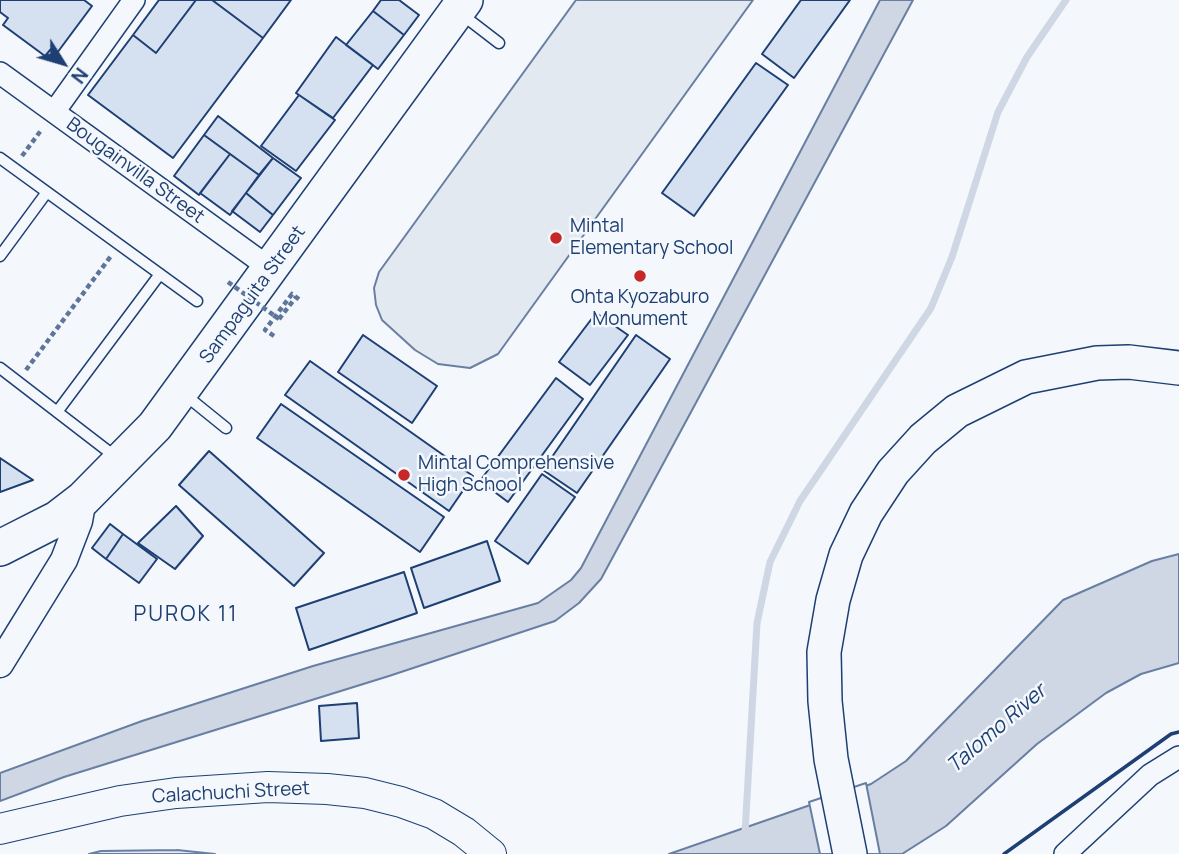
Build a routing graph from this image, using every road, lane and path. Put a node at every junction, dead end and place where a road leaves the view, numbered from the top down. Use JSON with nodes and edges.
{"nodes":[{"id":1,"x":134,"y":0,"type":"edge"},
{"id":2,"x":461,"y":6,"type":"edge"},
{"id":3,"x":499,"y":43,"type":"dead end"},
{"id":4,"x":0,"y":73,"type":"edge"},
{"id":5,"x":54,"y":112,"type":"junction"},
{"id":6,"x":0,"y":158,"type":"edge"},
{"id":7,"x":14,"y":168,"type":"junction"},
{"id":8,"x":47,"y":192,"type":"junction"},
{"id":9,"x":119,"y":245,"type":"junction"},
{"id":10,"x":0,"y":256,"type":"edge"},
{"id":11,"x":271,"y":269,"type":"junction"},
{"id":12,"x":160,"y":274,"type":"junction"},
{"id":13,"x":228,"y":282,"type":"dead end"},
{"id":14,"x":197,"y":301,"type":"dead end"},
{"id":15,"x":274,"y":335,"type":"dead end"},
{"id":16,"x":0,"y":368,"type":"edge"},
{"id":17,"x":1179,"y":368,"type":"edge"},
{"id":18,"x":18,"y":382,"type":"junction"},
{"id":19,"x":182,"y":393,"type":"junction"},
{"id":20,"x":57,"y":412,"type":"junction"},
{"id":21,"x":226,"y":428,"type":"dead end"},
{"id":22,"x":122,"y":462,"type":"junction"},
{"id":23,"x":83,"y":499,"type":"junction"},
{"id":24,"x":0,"y":548,"type":"edge"},
{"id":25,"x":0,"y":664,"type":"edge"},
{"id":26,"x":1179,"y":757,"type":"edge"},
{"id":27,"x":0,"y":829,"type":"edge"},
{"id":28,"x":491,"y":854,"type":"edge"},
{"id":29,"x":850,"y":854,"type":"edge"},
{"id":30,"x":1065,"y":854,"type":"edge"}],
"edges":[{"from":1,"to":5,"type":"street"},
{"from":2,"to":3,"type":"lane"},
{"from":2,"to":11,"type":"highway","name":"Sampaguita Street"},
{"from":4,"to":5,"type":"street","name":"Bougainvilla Street"},
{"from":5,"to":7,"type":"path"},
{"from":5,"to":11,"type":"street","name":"Bougainvilla Street"},
{"from":6,"to":7,"type":"lane"},
{"from":7,"to":8,"type":"lane"},
{"from":8,"to":9,"type":"lane"},
{"from":8,"to":10,"type":"lane"},
{"from":9,"to":12,"type":"lane"},
{"from":9,"to":18,"type":"path"},
{"from":11,"to":19,"type":"highway","name":"Sampaguita Street"},
{"from":12,"to":14,"type":"lane"},
{"from":12,"to":20,"type":"lane"},
{"from":13,"to":15,"type":"path","bridge":true},
{"from":16,"to":18,"type":"lane"},
{"from":17,"to":29,"type":"main road"},
{"from":18,"to":20,"type":"lane"},
{"from":19,"to":21,"type":"lane"},
{"from":19,"to":22,"type":"highway","name":"Sampaguita Street"},
{"from":20,"to":22,"type":"lane"},
{"from":22,"to":23,"type":"highway","name":"Sampaguita Street"},
{"from":23,"to":24,"type":"highway","name":"Sampaguita Street"},
{"from":23,"to":25,"type":"street"},
{"from":26,"to":30,"type":"street"},
{"from":27,"to":28,"type":"main road","name":"Calachuchi Street"}]}
